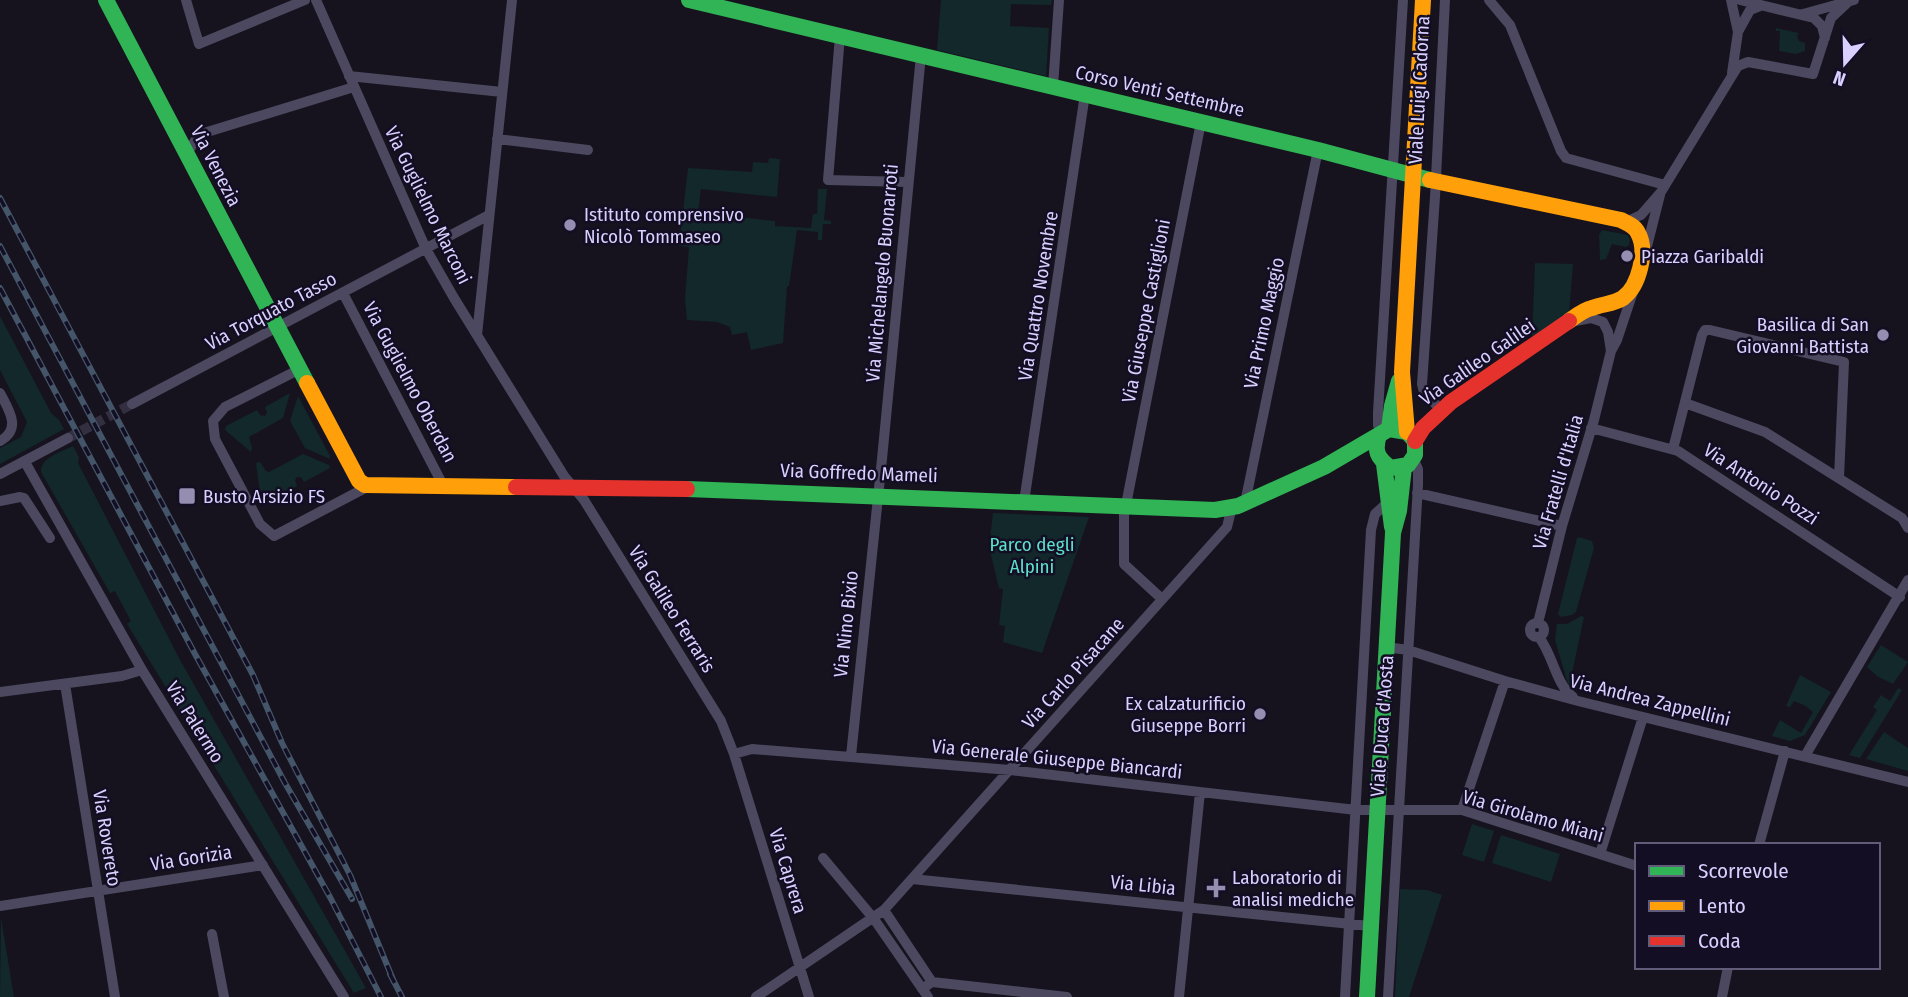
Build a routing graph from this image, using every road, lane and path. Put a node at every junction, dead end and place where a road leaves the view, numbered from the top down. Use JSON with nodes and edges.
{"nodes":[{"id":1,"x":106,"y":0,"type":"edge"},
{"id":2,"x":186,"y":0,"type":"edge"},
{"id":3,"x":305,"y":0,"type":"edge"},
{"id":4,"x":316,"y":0,"type":"edge"},
{"id":5,"x":512,"y":0,"type":"edge"},
{"id":6,"x":689,"y":0,"type":"edge"},
{"id":7,"x":1059,"y":0,"type":"edge"},
{"id":8,"x":1403,"y":0,"type":"edge"},
{"id":9,"x":1423,"y":0,"type":"edge"},
{"id":10,"x":1445,"y":0,"type":"edge"},
{"id":11,"x":1731,"y":0,"type":"edge"},
{"id":12,"x":1740,"y":0,"type":"edge"},
{"id":13,"x":1851,"y":1,"type":"edge"},
{"id":14,"x":1493,"y":2,"type":"edge"},
{"id":15,"x":721,"y":4,"type":"edge"},
{"id":16,"x":1760,"y":6,"type":"junction"},
{"id":17,"x":1803,"y":14,"type":"junction"},
{"id":18,"x":1738,"y":32,"type":"junction"},
{"id":19,"x":840,"y":36,"type":"junction"},
{"id":20,"x":1825,"y":38,"type":"junction"},
{"id":21,"x":1738,"y":45,"type":"junction"},
{"id":22,"x":921,"y":55,"type":"junction"},
{"id":23,"x":1759,"y":63,"type":"junction"},
{"id":24,"x":1732,"y":73,"type":"junction"},
{"id":25,"x":349,"y":76,"type":"junction"},
{"id":26,"x":354,"y":87,"type":"junction"},
{"id":27,"x":1053,"y":87,"type":"junction"},
{"id":28,"x":502,"y":92,"type":"junction"},
{"id":29,"x":1085,"y":94,"type":"junction"},
{"id":30,"x":1200,"y":122,"type":"junction"},
{"id":31,"x":497,"y":139,"type":"junction"},
{"id":32,"x":588,"y":150,"type":"dead end"},
{"id":33,"x":1318,"y":150,"type":"junction"},
{"id":34,"x":186,"y":155,"type":"junction"},
{"id":35,"x":1394,"y":170,"type":"junction"},
{"id":36,"x":1413,"y":176,"type":"junction"},
{"id":37,"x":907,"y":182,"type":"junction"},
{"id":38,"x":1436,"y":182,"type":"junction"},
{"id":39,"x":1663,"y":189,"type":"junction"},
{"id":40,"x":489,"y":215,"type":"junction"},
{"id":41,"x":1621,"y":219,"type":"junction"},
{"id":42,"x":426,"y":249,"type":"junction"},
{"id":43,"x":1639,"y":271,"type":"junction"},
{"id":44,"x":343,"y":293,"type":"junction"},
{"id":45,"x":454,"y":298,"type":"junction"},
{"id":46,"x":479,"y":309,"type":"junction"},
{"id":47,"x":1569,"y":323,"type":"junction"},
{"id":48,"x":278,"y":327,"type":"junction"},
{"id":49,"x":477,"y":335,"type":"junction"},
{"id":50,"x":1611,"y":351,"type":"junction"},
{"id":51,"x":300,"y":369,"type":"junction"},
{"id":52,"x":1402,"y":372,"type":"junction"},
{"id":53,"x":0,"y":393,"type":"edge"},
{"id":54,"x":1685,"y":402,"type":"junction"},
{"id":55,"x":132,"y":404,"type":"tunnel mouth"},
{"id":56,"x":1441,"y":410,"type":"junction"},
{"id":57,"x":1591,"y":428,"type":"junction"},
{"id":58,"x":1383,"y":432,"type":"junction"},
{"id":59,"x":1411,"y":436,"type":"junction"},
{"id":60,"x":68,"y":438,"type":"tunnel mouth"},
{"id":61,"x":0,"y":441,"type":"edge"},
{"id":62,"x":1672,"y":449,"type":"junction"},
{"id":63,"x":25,"y":461,"type":"junction"},
{"id":64,"x":1337,"y":461,"type":"junction"},
{"id":65,"x":1382,"y":462,"type":"junction"},
{"id":66,"x":1409,"y":463,"type":"junction"},
{"id":67,"x":0,"y":474,"type":"edge"},
{"id":68,"x":1839,"y":478,"type":"junction"},
{"id":69,"x":369,"y":486,"type":"junction"},
{"id":70,"x":444,"y":486,"type":"junction"},
{"id":71,"x":572,"y":486,"type":"junction"},
{"id":72,"x":1417,"y":493,"type":"junction"},
{"id":73,"x":878,"y":495,"type":"junction"},
{"id":74,"x":0,"y":501,"type":"edge"},
{"id":75,"x":1024,"y":502,"type":"junction"},
{"id":76,"x":1387,"y":503,"type":"junction"},
{"id":77,"x":1239,"y":505,"type":"junction"},
{"id":78,"x":1126,"y":506,"type":"junction"},
{"id":79,"x":1907,"y":525,"type":"edge"},
{"id":80,"x":1562,"y":526,"type":"junction"},
{"id":81,"x":1393,"y":533,"type":"junction"},
{"id":82,"x":50,"y":538,"type":"dead end"},
{"id":83,"x":1908,"y":580,"type":"edge"},
{"id":84,"x":1900,"y":597,"type":"junction"},
{"id":85,"x":1162,"y":599,"type":"junction"},
{"id":86,"x":1386,"y":647,"type":"junction"},
{"id":87,"x":1408,"y":650,"type":"junction"},
{"id":88,"x":142,"y":670,"type":"junction"},
{"id":89,"x":1505,"y":681,"type":"junction"},
{"id":90,"x":65,"y":684,"type":"junction"},
{"id":91,"x":0,"y":692,"type":"edge"},
{"id":92,"x":1578,"y":701,"type":"junction"},
{"id":93,"x":1643,"y":717,"type":"junction"},
{"id":94,"x":1786,"y":751,"type":"junction"},
{"id":95,"x":734,"y":754,"type":"junction"},
{"id":96,"x":851,"y":756,"type":"junction"},
{"id":97,"x":1805,"y":756,"type":"junction"},
{"id":98,"x":1010,"y":770,"type":"junction"},
{"id":99,"x":1908,"y":782,"type":"edge"},
{"id":100,"x":1200,"y":792,"type":"junction"},
{"id":101,"x":1398,"y":809,"type":"junction"},
{"id":102,"x":1356,"y":810,"type":"junction"},
{"id":103,"x":1461,"y":810,"type":"junction"},
{"id":104,"x":1377,"y":811,"type":"junction"},
{"id":105,"x":1760,"y":843,"type":"edge"},
{"id":106,"x":1600,"y":854,"type":"junction"},
{"id":107,"x":823,"y":858,"type":"dead end"},
{"id":108,"x":263,"y":865,"type":"junction"},
{"id":109,"x":1635,"y":865,"type":"edge"},
{"id":110,"x":912,"y":879,"type":"junction"},
{"id":111,"x":98,"y":891,"type":"junction"},
{"id":112,"x":0,"y":906,"type":"edge"},
{"id":113,"x":1189,"y":908,"type":"junction"},
{"id":114,"x":884,"y":910,"type":"junction"},
{"id":115,"x":874,"y":919,"type":"junction"},
{"id":116,"x":1349,"y":925,"type":"junction"},
{"id":117,"x":1370,"y":926,"type":"junction"},
{"id":118,"x":212,"y":934,"type":"dead end"},
{"id":119,"x":1368,"y":964,"type":"junction"},
{"id":120,"x":1389,"y":965,"type":"junction"},
{"id":121,"x":800,"y":968,"type":"junction"},
{"id":122,"x":1728,"y":969,"type":"edge"},
{"id":123,"x":932,"y":982,"type":"junction"},
{"id":124,"x":925,"y":993,"type":"edge"},
{"id":125,"x":115,"y":997,"type":"edge"},
{"id":126,"x":224,"y":997,"type":"edge"},
{"id":127,"x":344,"y":997,"type":"edge"},
{"id":128,"x":756,"y":997,"type":"edge"},
{"id":129,"x":809,"y":997,"type":"edge"},
{"id":130,"x":1067,"y":997,"type":"edge"},
{"id":131,"x":1179,"y":997,"type":"edge"},
{"id":132,"x":1345,"y":997,"type":"edge"},
{"id":133,"x":1367,"y":997,"type":"edge"},
{"id":134,"x":1388,"y":997,"type":"edge"},
{"id":135,"x":1721,"y":997,"type":"edge"}],
"edges":[{"from":1,"to":34,"type":"street","name":"Via Venezia"},
{"from":2,"to":3,"type":"street"},
{"from":4,"to":25,"type":"street","name":"Via Guglielmo Marconi"},
{"from":5,"to":28,"type":"street"},
{"from":6,"to":15,"type":"street","name":"Corso Venti Settembre"},
{"from":7,"to":27,"type":"street"},
{"from":8,"to":35,"type":"street","name":"Viale Luigi Cadorna"},
{"from":9,"to":36,"type":"street","name":"Viale Luigi Cadorna"},
{"from":10,"to":38,"type":"street","name":"Viale Luigi Cadorna"},
{"from":11,"to":18,"type":"street"},
{"from":12,"to":16,"type":"street"},
{"from":13,"to":17,"type":"street"},
{"from":13,"to":20,"type":"street"},
{"from":14,"to":39,"type":"street"},
{"from":15,"to":19,"type":"street","name":"Corso Venti Settembre"},
{"from":16,"to":17,"type":"street"},
{"from":16,"to":18,"type":"street"},
{"from":17,"to":20,"type":"street"},
{"from":18,"to":21,"type":"street"},
{"from":19,"to":22,"type":"street","name":"Corso Venti Settembre"},
{"from":19,"to":37,"type":"street"},
{"from":20,"to":23,"type":"street"},
{"from":21,"to":23,"type":"street"},
{"from":21,"to":24,"type":"street"},
{"from":22,"to":27,"type":"street","name":"Corso Venti Settembre"},
{"from":22,"to":37,"type":"street","name":"Via Michelangelo Buonarroti"},
{"from":23,"to":24,"type":"street"},
{"from":24,"to":39,"type":"street"},
{"from":25,"to":26,"type":"street","name":"Via Guglielmo Marconi"},
{"from":25,"to":28,"type":"street"},
{"from":26,"to":34,"type":"street"},
{"from":26,"to":42,"type":"street","name":"Via Guglielmo Marconi"},
{"from":27,"to":29,"type":"street","name":"Corso Venti Settembre"},
{"from":28,"to":31,"type":"street"},
{"from":29,"to":30,"type":"street","name":"Corso Venti Settembre"},
{"from":29,"to":75,"type":"street","name":"Via Quattro Novembre"},
{"from":30,"to":33,"type":"street","name":"Corso Venti Settembre"},
{"from":30,"to":78,"type":"street","name":"Via Giuseppe Castiglioni"},
{"from":31,"to":32,"type":"street"},
{"from":31,"to":40,"type":"street"},
{"from":33,"to":35,"type":"street","name":"Corso Venti Settembre"},
{"from":33,"to":77,"type":"street","name":"Via Primo Maggio"},
{"from":34,"to":48,"type":"street","name":"Via Venezia"},
{"from":35,"to":36,"type":"street","name":"Corso Venti Settembre"},
{"from":35,"to":58,"type":"street"},
{"from":36,"to":38,"type":"street","name":"Corso Venti Settembre"},
{"from":36,"to":52,"type":"street"},
{"from":37,"to":73,"type":"street","name":"Via Michelangelo Buonarroti"},
{"from":38,"to":41,"type":"street","name":"Corso Venti Settembre"},
{"from":38,"to":56,"type":"street"},
{"from":39,"to":41,"type":"street"},
{"from":39,"to":43,"type":"street","name":"Via Fratelli d'Italia"},
{"from":40,"to":42,"type":"street","name":"Via Torquato Tasso"},
{"from":40,"to":46,"type":"street"},
{"from":41,"to":43,"type":"street"},
{"from":42,"to":44,"type":"street","name":"Via Torquato Tasso"},
{"from":42,"to":45,"type":"street","name":"Via Guglielmo Marconi"},
{"from":43,"to":47,"type":"street","name":"Via Galileo Galilei"},
{"from":43,"to":50,"type":"street","name":"Via Fratelli d'Italia"},
{"from":44,"to":48,"type":"street","name":"Via Torquato Tasso"},
{"from":44,"to":70,"type":"street","name":"Via Guglielmo Oberdan"},
{"from":45,"to":46,"type":"street"},
{"from":45,"to":49,"type":"street","name":"Via Guglielmo Marconi"},
{"from":46,"to":49,"type":"street"},
{"from":47,"to":50,"type":"street"},
{"from":47,"to":56,"type":"street","name":"Via Galileo Galilei"},
{"from":48,"to":51,"type":"street","name":"Via Venezia"},
{"from":48,"to":55,"type":"street","name":"Via Torquato Tasso"},
{"from":49,"to":71,"type":"street","name":"Via Guglielmo Marconi"},
{"from":50,"to":57,"type":"street","name":"Via Fratelli d'Italia"},
{"from":51,"to":69,"type":"street","name":"Via Venezia"},
{"from":51,"to":69,"type":"street"},
{"from":52,"to":58,"type":"street"},
{"from":52,"to":59,"type":"street"},
{"from":53,"to":61,"type":"street"},
{"from":54,"to":62,"type":"street"},
{"from":54,"to":68,"type":"street"},
{"from":54,"to":68,"type":"street"},
{"from":56,"to":59,"type":"street","name":"Via Galileo Galilei"},
{"from":57,"to":62,"type":"street","name":"Via Antonio Pozzi"},
{"from":57,"to":80,"type":"street","name":"Via Fratelli d'Italia"},
{"from":58,"to":59,"type":"street"},
{"from":58,"to":64,"type":"street","name":"Via Goffredo Mameli"},
{"from":58,"to":65,"type":"street"},
{"from":59,"to":66,"type":"street"},
{"from":60,"to":63,"type":"street"},
{"from":62,"to":84,"type":"street","name":"Via Antonio Pozzi"},
{"from":63,"to":67,"type":"street"},
{"from":63,"to":88,"type":"street","name":"Via Palermo"},
{"from":64,"to":65,"type":"street","name":"Via Goffredo Mameli"},
{"from":64,"to":77,"type":"street","name":"Via Goffredo Mameli"},
{"from":65,"to":66,"type":"street"},
{"from":65,"to":76,"type":"street","name":"Viale Duca d'Aosta"},
{"from":66,"to":72,"type":"street","name":"Viale Duca d'Aosta"},
{"from":66,"to":81,"type":"street","name":"Viale Duca d'Aosta"},
{"from":68,"to":79,"type":"street"},
{"from":69,"to":70,"type":"street","name":"Via Goffredo Mameli"},
{"from":70,"to":71,"type":"street","name":"Via Goffredo Mameli"},
{"from":71,"to":73,"type":"street","name":"Via Goffredo Mameli"},
{"from":71,"to":95,"type":"street","name":"Via Galileo Ferraris"},
{"from":72,"to":80,"type":"street"},
{"from":72,"to":87,"type":"street","name":"Viale Duca d'Aosta"},
{"from":73,"to":75,"type":"street","name":"Via Goffredo Mameli"},
{"from":73,"to":96,"type":"street","name":"Via Nino Bixio"},
{"from":74,"to":82,"type":"street"},
{"from":75,"to":78,"type":"street","name":"Via Goffredo Mameli"},
{"from":76,"to":81,"type":"street","name":"Viale Duca d'Aosta"},
{"from":76,"to":102,"type":"street","name":"Viale Duca d'Aosta"},
{"from":77,"to":78,"type":"street","name":"Via Goffredo Mameli"},
{"from":77,"to":85,"type":"street","name":"Via Carlo Pisacane"},
{"from":78,"to":85,"type":"street","name":"Via Giuseppe Castiglioni"},
{"from":80,"to":92,"type":"street","name":"Via Fratelli d'Italia"},
{"from":81,"to":86,"type":"street","name":"Viale Duca d'Aosta"},
{"from":83,"to":84,"type":"street"},
{"from":84,"to":97,"type":"street"},
{"from":85,"to":98,"type":"street","name":"Via Carlo Pisacane"},
{"from":86,"to":87,"type":"street","name":"Via Andrea Zappellini"},
{"from":86,"to":104,"type":"street","name":"Viale Duca d'Aosta"},
{"from":87,"to":89,"type":"street","name":"Via Andrea Zappellini"},
{"from":87,"to":101,"type":"street","name":"Viale Duca d'Aosta"},
{"from":88,"to":90,"type":"street"},
{"from":88,"to":108,"type":"street","name":"Via Palermo"},
{"from":89,"to":92,"type":"street","name":"Via Andrea Zappellini"},
{"from":89,"to":103,"type":"street"},
{"from":90,"to":91,"type":"street"},
{"from":90,"to":111,"type":"street","name":"Via Rovereto"},
{"from":92,"to":93,"type":"street","name":"Via Andrea Zappellini"},
{"from":93,"to":94,"type":"street","name":"Via Andrea Zappellini"},
{"from":93,"to":106,"type":"street"},
{"from":94,"to":97,"type":"street","name":"Via Andrea Zappellini"},
{"from":94,"to":105,"type":"street"},
{"from":95,"to":96,"type":"street","name":"Via Generale Giuseppe Biancardi"},
{"from":95,"to":121,"type":"street","name":"Via Caprera"},
{"from":96,"to":98,"type":"street","name":"Via Generale Giuseppe Biancardi"},
{"from":97,"to":99,"type":"street","name":"Via Andrea Zappellini"},
{"from":98,"to":100,"type":"street","name":"Via Generale Giuseppe Biancardi"},
{"from":98,"to":110,"type":"street","name":"Via Carlo Pisacane"},
{"from":100,"to":102,"type":"street","name":"Via Generale Giuseppe Biancardi"},
{"from":100,"to":113,"type":"street"},
{"from":101,"to":103,"type":"street","name":"Via Girolamo Miani"},
{"from":101,"to":104,"type":"street","name":"Via Girolamo Miani"},
{"from":101,"to":120,"type":"street","name":"Viale Duca d'Aosta"},
{"from":102,"to":104,"type":"street","name":"Via Generale Giuseppe Biancardi"},
{"from":102,"to":116,"type":"street","name":"Viale Duca d'Aosta"},
{"from":103,"to":106,"type":"street","name":"Via Girolamo Miani"},
{"from":104,"to":117,"type":"street","name":"Viale Duca d'Aosta"},
{"from":106,"to":109,"type":"street","name":"Via Girolamo Miani"},
{"from":107,"to":115,"type":"street"},
{"from":108,"to":111,"type":"street","name":"Via Gorizia"},
{"from":108,"to":127,"type":"street","name":"Via Palermo"},
{"from":110,"to":113,"type":"street","name":"Via Libia"},
{"from":110,"to":114,"type":"street","name":"Via Carlo Pisacane"},
{"from":111,"to":112,"type":"street","name":"Via Gorizia"},
{"from":111,"to":125,"type":"street","name":"Via Rovereto"},
{"from":113,"to":116,"type":"street","name":"Via Libia"},
{"from":113,"to":131,"type":"street"},
{"from":114,"to":115,"type":"street","name":"Via Carlo Pisacane"},
{"from":114,"to":123,"type":"street"},
{"from":115,"to":121,"type":"street","name":"Via Carlo Pisacane"},
{"from":115,"to":124,"type":"street"},
{"from":116,"to":117,"type":"street","name":"Via Libia"},
{"from":116,"to":132,"type":"street","name":"Viale Duca d'Aosta"},
{"from":117,"to":119,"type":"street","name":"Viale Duca d'Aosta"},
{"from":118,"to":126,"type":"street"},
{"from":119,"to":120,"type":"street"},
{"from":119,"to":133,"type":"street","name":"Viale Duca d'Aosta"},
{"from":120,"to":134,"type":"street","name":"Viale Duca d'Aosta"},
{"from":121,"to":128,"type":"street","name":"Via Carlo Pisacane"},
{"from":121,"to":129,"type":"street","name":"Via Caprera"},
{"from":122,"to":135,"type":"street"},
{"from":123,"to":124,"type":"street"},
{"from":123,"to":130,"type":"street"}]}
